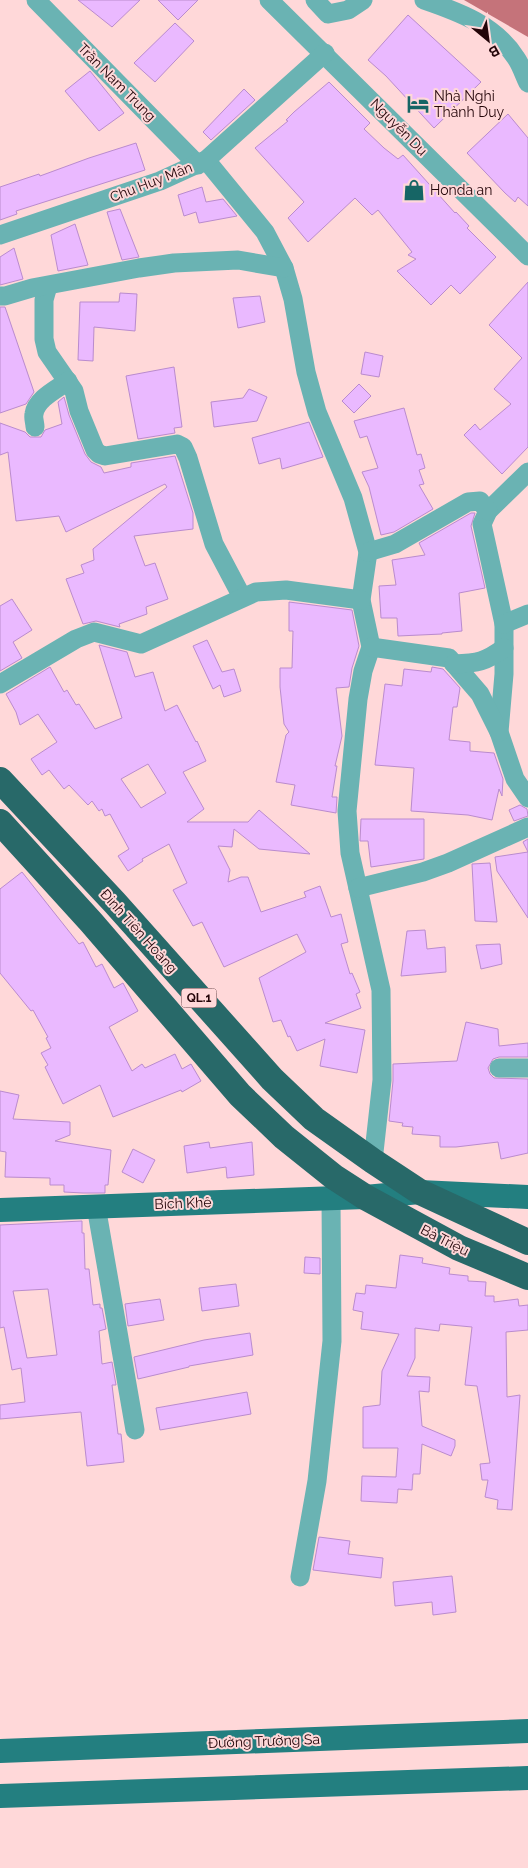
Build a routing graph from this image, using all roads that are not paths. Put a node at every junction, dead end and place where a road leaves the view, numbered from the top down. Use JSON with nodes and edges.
{"nodes":[{"id":1,"x":36,"y":0,"type":"edge"},
{"id":2,"x":269,"y":0,"type":"edge"},
{"id":3,"x":315,"y":0,"type":"edge"},
{"id":4,"x":363,"y":0,"type":"edge"},
{"id":5,"x":424,"y":0,"type":"edge"},
{"id":6,"x":325,"y":53,"type":"junction"},
{"id":7,"x":528,"y":83,"type":"edge"},
{"id":8,"x":202,"y":162,"type":"junction"},
{"id":9,"x":0,"y":235,"type":"edge"},
{"id":10,"x":528,"y":256,"type":"edge"},
{"id":11,"x":284,"y":268,"type":"junction"},
{"id":12,"x":48,"y":286,"type":"junction"},
{"id":13,"x":0,"y":296,"type":"edge"},
{"id":14,"x":68,"y":381,"type":"junction"},
{"id":15,"x":35,"y":426,"type":"dead end"},
{"id":16,"x":528,"y":472,"type":"edge"},
{"id":17,"x":488,"y":512,"type":"junction"},
{"id":18,"x":368,"y":552,"type":"junction"},
{"id":19,"x":242,"y":598,"type":"junction"},
{"id":20,"x":361,"y":600,"type":"junction"},
{"id":21,"x":528,"y":614,"type":"edge"},
{"id":22,"x":504,"y":624,"type":"junction"},
{"id":23,"x":371,"y":647,"type":"junction"},
{"id":24,"x":504,"y":648,"type":"junction"},
{"id":25,"x":454,"y":664,"type":"junction"},
{"id":26,"x":0,"y":684,"type":"edge"},
{"id":27,"x":499,"y":732,"type":"junction"},
{"id":28,"x":0,"y":780,"type":"edge"},
{"id":29,"x":528,"y":798,"type":"edge"},
{"id":30,"x":0,"y":822,"type":"edge"},
{"id":31,"x":528,"y":827,"type":"edge"},
{"id":32,"x":358,"y":888,"type":"junction"},
{"id":33,"x":499,"y":1068,"type":"dead end"},
{"id":34,"x":528,"y":1068,"type":"edge"},
{"id":35,"x":373,"y":1162,"type":"junction"},
{"id":36,"x":420,"y":1192,"type":"junction"},
{"id":37,"x":365,"y":1197,"type":"junction"},
{"id":38,"x":528,"y":1197,"type":"edge"},
{"id":39,"x":331,"y":1198,"type":"junction"},
{"id":40,"x":96,"y":1206,"type":"junction"},
{"id":41,"x":0,"y":1210,"type":"edge"},
{"id":42,"x":528,"y":1242,"type":"edge"},
{"id":43,"x":528,"y":1277,"type":"edge"},
{"id":44,"x":135,"y":1430,"type":"dead end"},
{"id":45,"x":300,"y":1577,"type":"dead end"},
{"id":46,"x":528,"y":1731,"type":"edge"},
{"id":47,"x":0,"y":1751,"type":"edge"},
{"id":48,"x":528,"y":1778,"type":"edge"},
{"id":49,"x":0,"y":1796,"type":"edge"}],
"edges":[{"from":1,"to":8,"type":"street","name":"Trần Nam Trung"},
{"from":2,"to":6,"type":"street","name":"Nguyễn Du"},
{"from":3,"to":4,"type":"street"},
{"from":5,"to":7,"type":"street"},
{"from":6,"to":8,"type":"street","name":"Chu Huy Mân"},
{"from":6,"to":10,"type":"street","name":"Nguyễn Du"},
{"from":8,"to":9,"type":"street","name":"Chu Huy Mân"},
{"from":8,"to":11,"type":"street","name":"Trần Nam Trung"},
{"from":11,"to":12,"type":"street"},
{"from":11,"to":18,"type":"street","name":"Trần Nam Trung"},
{"from":12,"to":13,"type":"street"},
{"from":12,"to":14,"type":"street"},
{"from":14,"to":15,"type":"street"},
{"from":14,"to":19,"type":"street"},
{"from":16,"to":17,"type":"street"},
{"from":17,"to":18,"type":"street"},
{"from":17,"to":22,"type":"street"},
{"from":18,"to":20,"type":"street"},
{"from":19,"to":20,"type":"street"},
{"from":19,"to":26,"type":"street"},
{"from":20,"to":23,"type":"street"},
{"from":21,"to":22,"type":"street"},
{"from":22,"to":24,"type":"street"},
{"from":23,"to":25,"type":"street"},
{"from":23,"to":32,"type":"street"},
{"from":24,"to":25,"type":"street"},
{"from":24,"to":27,"type":"street"},
{"from":25,"to":27,"type":"street"},
{"from":27,"to":29,"type":"street"},
{"from":28,"to":35,"type":"highway","name":"Đinh Tiên Hoàng","number":"QL.1"},
{"from":30,"to":37,"type":"highway","number":"QL.1"},
{"from":31,"to":32,"type":"street"},
{"from":32,"to":35,"type":"street"},
{"from":33,"to":34,"type":"street"},
{"from":35,"to":36,"type":"highway","name":"Đinh Tiên Hoàng","number":"QL.1"},
{"from":36,"to":37,"type":"main road","name":"Bích Khê"},
{"from":36,"to":38,"type":"main road","name":"Bích Khê"},
{"from":36,"to":42,"type":"highway","number":"QL.1"},
{"from":37,"to":39,"type":"main road","name":"Bích Khê"},
{"from":37,"to":43,"type":"highway","name":"Bà Triệu","number":"QL.1"},
{"from":39,"to":40,"type":"main road","name":"Bích Khê"},
{"from":39,"to":45,"type":"street"},
{"from":40,"to":41,"type":"main road","name":"Bích Khê"},
{"from":40,"to":44,"type":"street"},
{"from":46,"to":47,"type":"main road","name":"Đường Trường Sa"},
{"from":48,"to":49,"type":"main road"}]}
